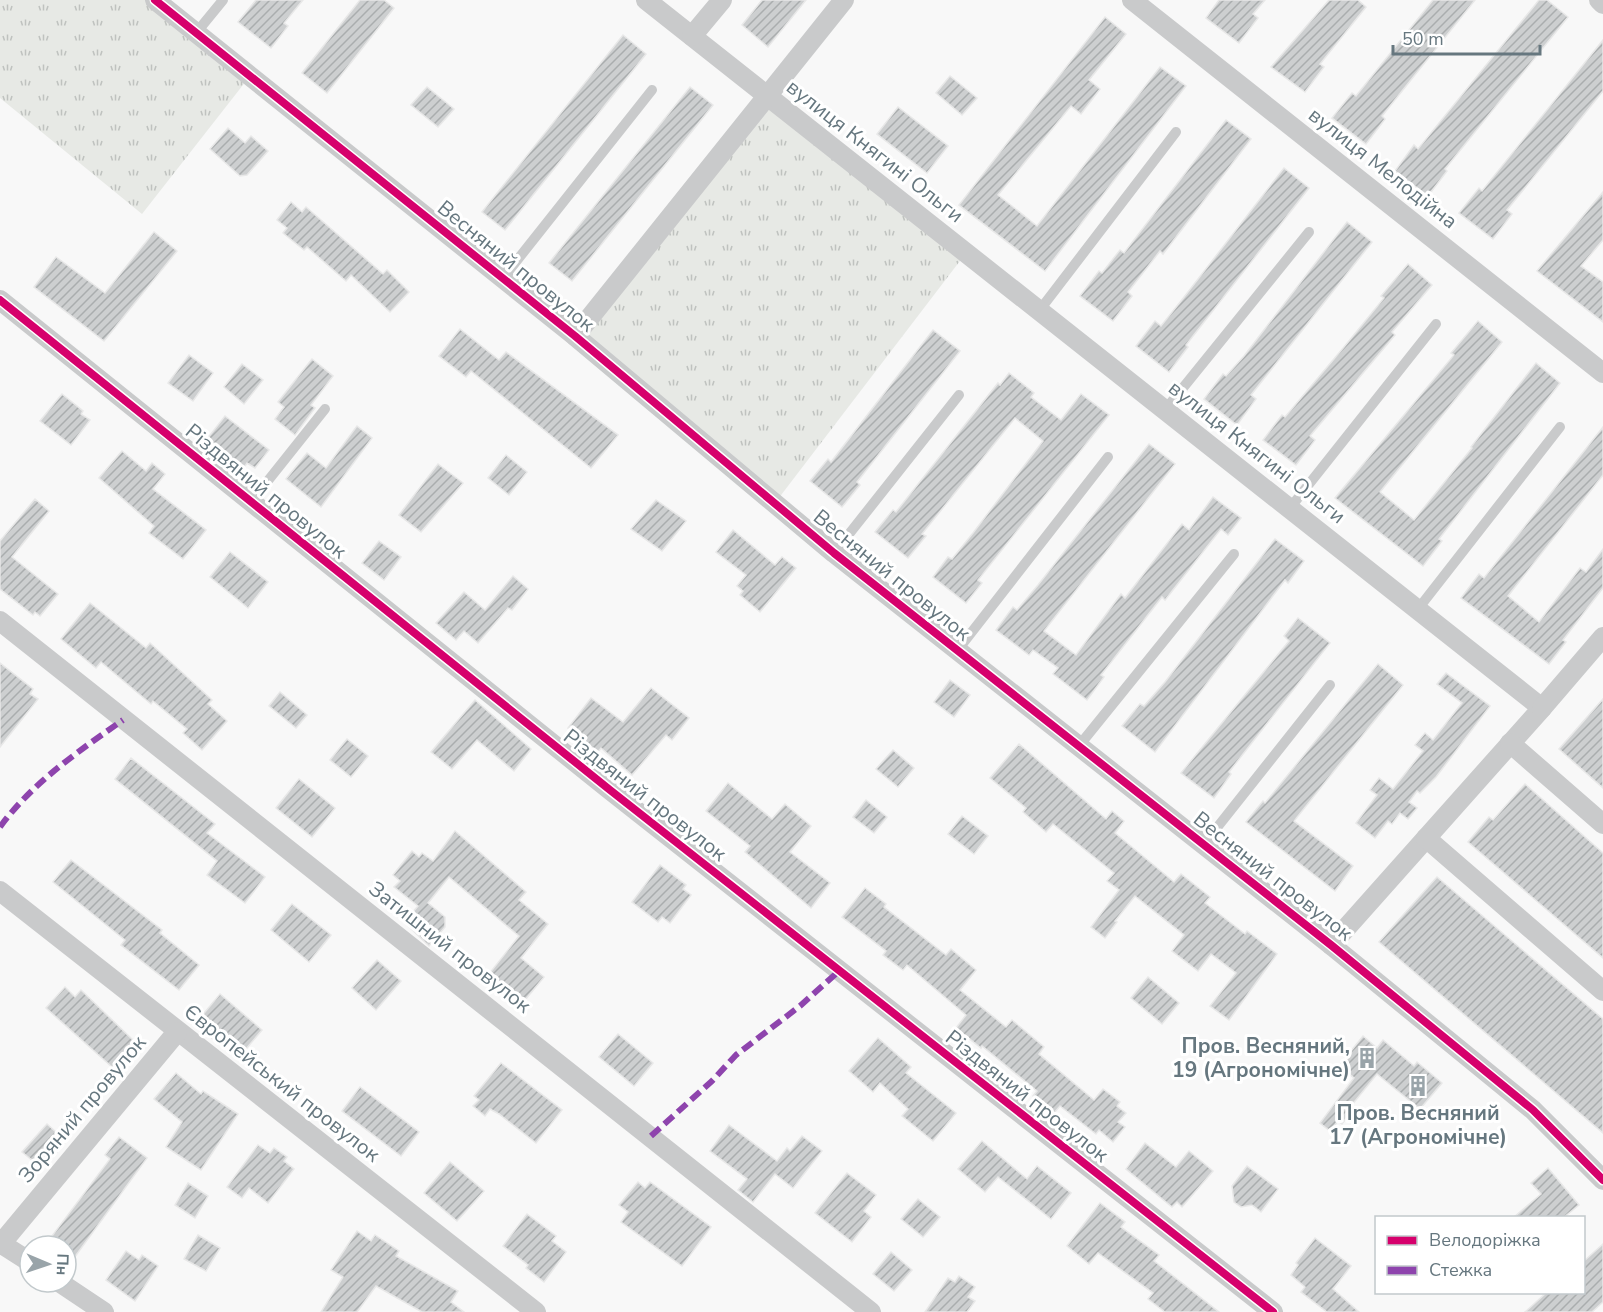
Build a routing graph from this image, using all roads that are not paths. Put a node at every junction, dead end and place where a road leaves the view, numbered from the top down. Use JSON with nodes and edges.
{"nodes":[{"id":1,"x":155,"y":0,"type":"edge"},
{"id":2,"x":223,"y":0,"type":"edge"},
{"id":3,"x":646,"y":0,"type":"edge"},
{"id":4,"x":722,"y":0,"type":"edge"},
{"id":5,"x":844,"y":0,"type":"edge"},
{"id":6,"x":1132,"y":0,"type":"edge"},
{"id":7,"x":1599,"y":0,"type":"edge"},
{"id":8,"x":1603,"y":4,"type":"edge"},
{"id":9,"x":196,"y":33,"type":"junction"},
{"id":10,"x":692,"y":36,"type":"junction"},
{"id":11,"x":652,"y":90,"type":"dead end"},
{"id":12,"x":767,"y":96,"type":"junction"},
{"id":13,"x":1176,"y":132,"type":"dead end"},
{"id":14,"x":1309,"y":232,"type":"dead end"},
{"id":15,"x":503,"y":278,"type":"junction"},
{"id":16,"x":0,"y":300,"type":"edge"},
{"id":17,"x":1039,"y":310,"type":"junction"},
{"id":18,"x":1436,"y":324,"type":"dead end"},
{"id":19,"x":575,"y":336,"type":"junction"},
{"id":20,"x":1603,"y":373,"type":"edge"},
{"id":21,"x":959,"y":395,"type":"dead end"},
{"id":22,"x":324,"y":409,"type":"dead end"},
{"id":23,"x":1165,"y":410,"type":"junction"},
{"id":24,"x":1560,"y":427,"type":"dead end"},
{"id":25,"x":1108,"y":457,"type":"dead end"},
{"id":26,"x":251,"y":502,"type":"junction"},
{"id":27,"x":1290,"y":508,"type":"junction"},
{"id":28,"x":834,"y":553,"type":"junction"},
{"id":29,"x":1234,"y":554,"type":"dead end"},
{"id":30,"x":1418,"y":609,"type":"junction"},
{"id":31,"x":0,"y":621,"type":"edge"},
{"id":32,"x":1602,"y":640,"type":"edge"},
{"id":33,"x":957,"y":651,"type":"junction"},
{"id":34,"x":1330,"y":685,"type":"dead end"},
{"id":35,"x":1542,"y":708,"type":"junction"},
{"id":36,"x":1510,"y":743,"type":"junction"},
{"id":37,"x":1078,"y":747,"type":"junction"},
{"id":38,"x":1603,"y":824,"type":"edge"},
{"id":39,"x":1426,"y":838,"type":"junction"},
{"id":40,"x":1204,"y":844,"type":"junction"},
{"id":41,"x":0,"y":891,"type":"edge"},
{"id":42,"x":1331,"y":945,"type":"junction"},
{"id":43,"x":1603,"y":990,"type":"edge"},
{"id":44,"x":177,"y":1032,"type":"junction"},
{"id":45,"x":1602,"y":1176,"type":"edge"},
{"id":46,"x":0,"y":1244,"type":"edge"},
{"id":47,"x":18,"y":1255,"type":"edge"},
{"id":48,"x":77,"y":1294,"type":"edge"},
{"id":49,"x":104,"y":1312,"type":"edge"},
{"id":50,"x":536,"y":1312,"type":"edge"},
{"id":51,"x":871,"y":1312,"type":"edge"},
{"id":52,"x":1273,"y":1312,"type":"edge"}],
"edges":[{"from":1,"to":9,"type":"street","name":"Весняний провулок"},
{"from":2,"to":9,"type":"lane"},
{"from":3,"to":10,"type":"street","name":"вулиця Княгині Ольги"},
{"from":4,"to":10,"type":"street"},
{"from":5,"to":12,"type":"street"},
{"from":6,"to":20,"type":"street","name":"вулиця Мелодійна"},
{"from":7,"to":8,"type":"street"},
{"from":9,"to":15,"type":"street","name":"Весняний провулок"},
{"from":10,"to":12,"type":"street","name":"вулиця Княгині Ольги"},
{"from":11,"to":15,"type":"lane"},
{"from":12,"to":17,"type":"street","name":"вулиця Княгині Ольги"},
{"from":12,"to":19,"type":"street"},
{"from":13,"to":17,"type":"lane"},
{"from":14,"to":23,"type":"lane"},
{"from":15,"to":19,"type":"street","name":"Весняний провулок"},
{"from":16,"to":26,"type":"street","name":"Різдвяний провулок"},
{"from":17,"to":23,"type":"street","name":"вулиця Княгині Ольги"},
{"from":18,"to":27,"type":"lane"},
{"from":19,"to":28,"type":"street","name":"Весняний провулок"},
{"from":21,"to":28,"type":"lane"},
{"from":22,"to":26,"type":"lane"},
{"from":23,"to":27,"type":"street","name":"вулиця Княгині Ольги"},
{"from":24,"to":30,"type":"lane"},
{"from":25,"to":33,"type":"lane"},
{"from":26,"to":52,"type":"street","name":"Різдвяний провулок"},
{"from":27,"to":30,"type":"street","name":"вулиця Княгині Ольги"},
{"from":28,"to":33,"type":"street","name":"Весняний провулок"},
{"from":29,"to":37,"type":"lane"},
{"from":30,"to":35,"type":"street","name":"вулиця Княгині Ольги"},
{"from":31,"to":51,"type":"street","name":"Затишний провулок"},
{"from":32,"to":35,"type":"street"},
{"from":33,"to":37,"type":"street","name":"Весняний провулок"},
{"from":34,"to":40,"type":"lane"},
{"from":35,"to":36,"type":"street"},
{"from":36,"to":38,"type":"street"},
{"from":36,"to":39,"type":"street"},
{"from":37,"to":40,"type":"street","name":"Весняний провулок"},
{"from":39,"to":42,"type":"street"},
{"from":39,"to":43,"type":"street"},
{"from":40,"to":42,"type":"street","name":"Весняний провулок"},
{"from":41,"to":44,"type":"street","name":"Європейський провулок"},
{"from":42,"to":45,"type":"street","name":"Весняний провулок"},
{"from":44,"to":46,"type":"street","name":"Зоряний провулок"},
{"from":44,"to":50,"type":"street","name":"Європейський провулок"},
{"from":46,"to":47,"type":"street"},
{"from":48,"to":49,"type":"street"}]}
